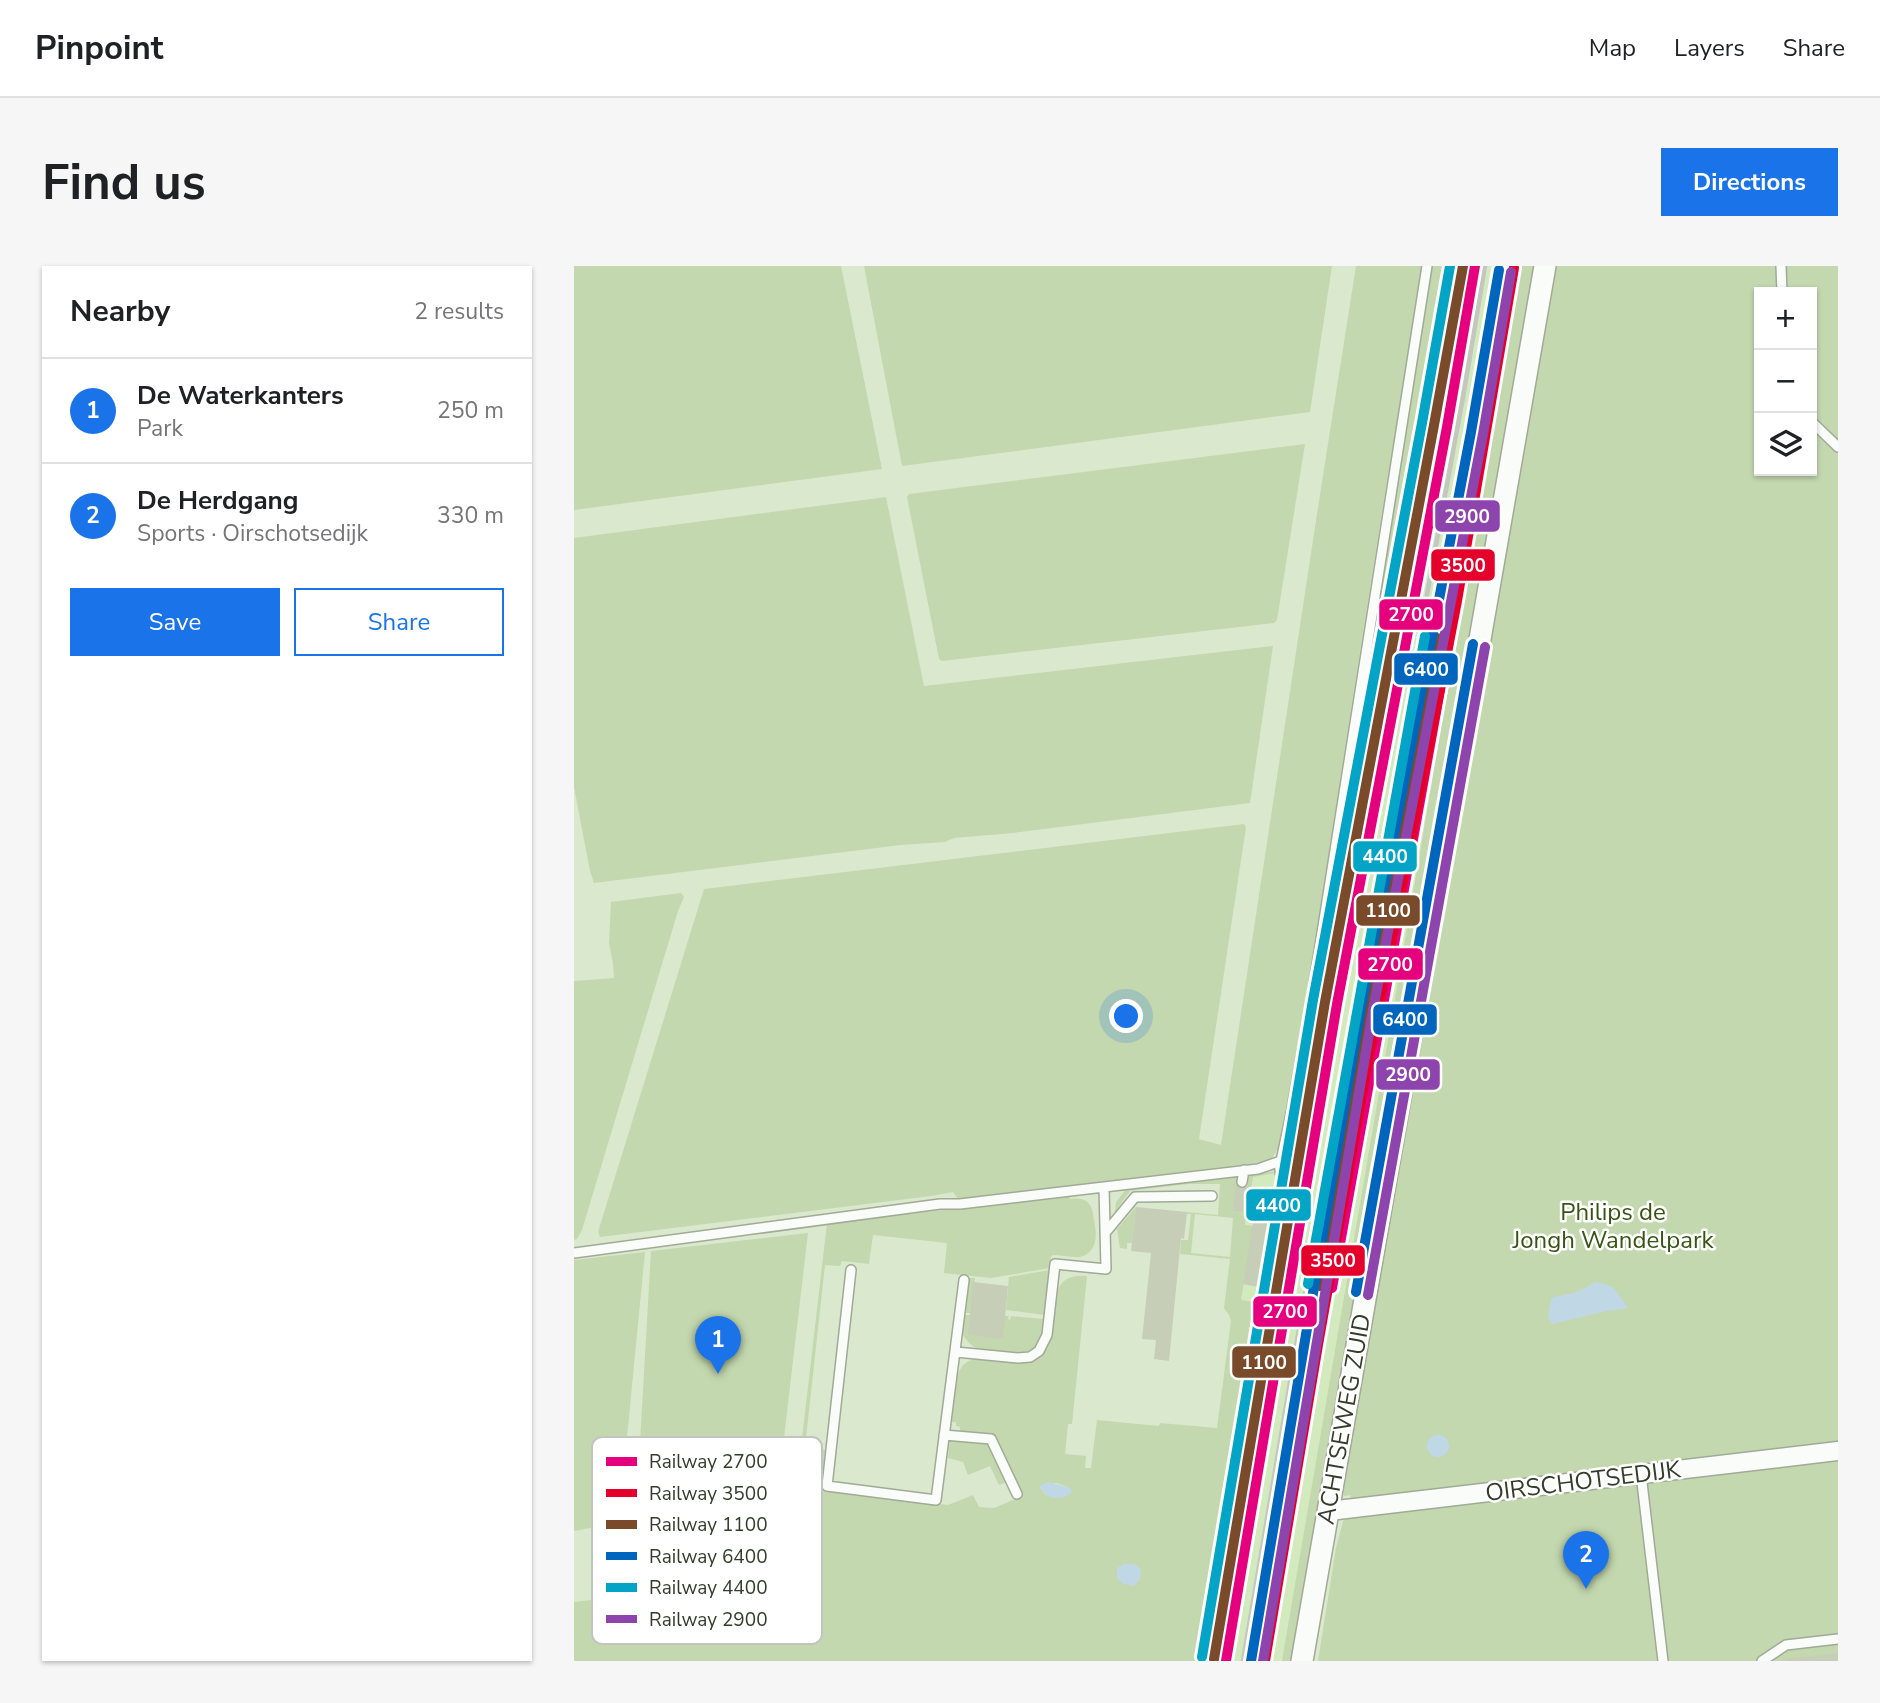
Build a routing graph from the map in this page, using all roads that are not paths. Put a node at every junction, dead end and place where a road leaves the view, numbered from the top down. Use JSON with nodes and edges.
{"nodes":[{"id":1,"x":1427,"y":266,"type":"edge"},
{"id":2,"x":1545,"y":266,"type":"edge"},
{"id":3,"x":1781,"y":266,"type":"edge"},
{"id":4,"x":1782,"y":287,"type":"edge"},
{"id":5,"x":1817,"y":427,"type":"edge"},
{"id":6,"x":1838,"y":447,"type":"edge"},
{"id":7,"x":1279,"y":1162,"type":"junction"},
{"id":8,"x":1244,"y":1170,"type":"junction"},
{"id":9,"x":1242,"y":1182,"type":"dead end"},
{"id":10,"x":1104,"y":1187,"type":"junction"},
{"id":11,"x":1212,"y":1196,"type":"dead end"},
{"id":12,"x":1106,"y":1232,"type":"junction"},
{"id":13,"x":574,"y":1253,"type":"edge"},
{"id":14,"x":851,"y":1270,"type":"dead end"},
{"id":15,"x":964,"y":1280,"type":"dead end"},
{"id":16,"x":1262,"y":1304,"type":"dead end"},
{"id":17,"x":956,"y":1352,"type":"junction"},
{"id":18,"x":944,"y":1435,"type":"junction"},
{"id":19,"x":1838,"y":1451,"type":"edge"},
{"id":20,"x":1641,"y":1474,"type":"junction"},
{"id":21,"x":1017,"y":1494,"type":"dead end"},
{"id":22,"x":1329,"y":1511,"type":"junction"},
{"id":23,"x":1838,"y":1639,"type":"edge"},
{"id":24,"x":1302,"y":1661,"type":"edge"},
{"id":25,"x":1663,"y":1661,"type":"edge"},
{"id":26,"x":1762,"y":1661,"type":"edge"}],
"edges":[{"from":1,"to":7,"type":"lane"},
{"from":2,"to":22,"type":"street","name":"ACHTSEWEG ZUID"},
{"from":3,"to":4,"type":"lane"},
{"from":5,"to":6,"type":"lane"},
{"from":7,"to":8,"type":"lane"},
{"from":7,"to":16,"type":"lane"},
{"from":8,"to":9,"type":"lane"},
{"from":8,"to":10,"type":"lane"},
{"from":10,"to":12,"type":"lane"},
{"from":10,"to":13,"type":"lane"},
{"from":11,"to":12,"type":"lane"},
{"from":12,"to":17,"type":"lane"},
{"from":14,"to":18,"type":"lane"},
{"from":15,"to":17,"type":"lane"},
{"from":17,"to":18,"type":"lane"},
{"from":18,"to":21,"type":"lane"},
{"from":19,"to":20,"type":"street","name":"OIRSCHOTSEDIJK"},
{"from":20,"to":22,"type":"street","name":"OIRSCHOTSEDIJK"},
{"from":20,"to":25,"type":"lane"},
{"from":22,"to":24,"type":"street","name":"ACHTSEWEG ZUID"},
{"from":23,"to":26,"type":"lane"}]}
